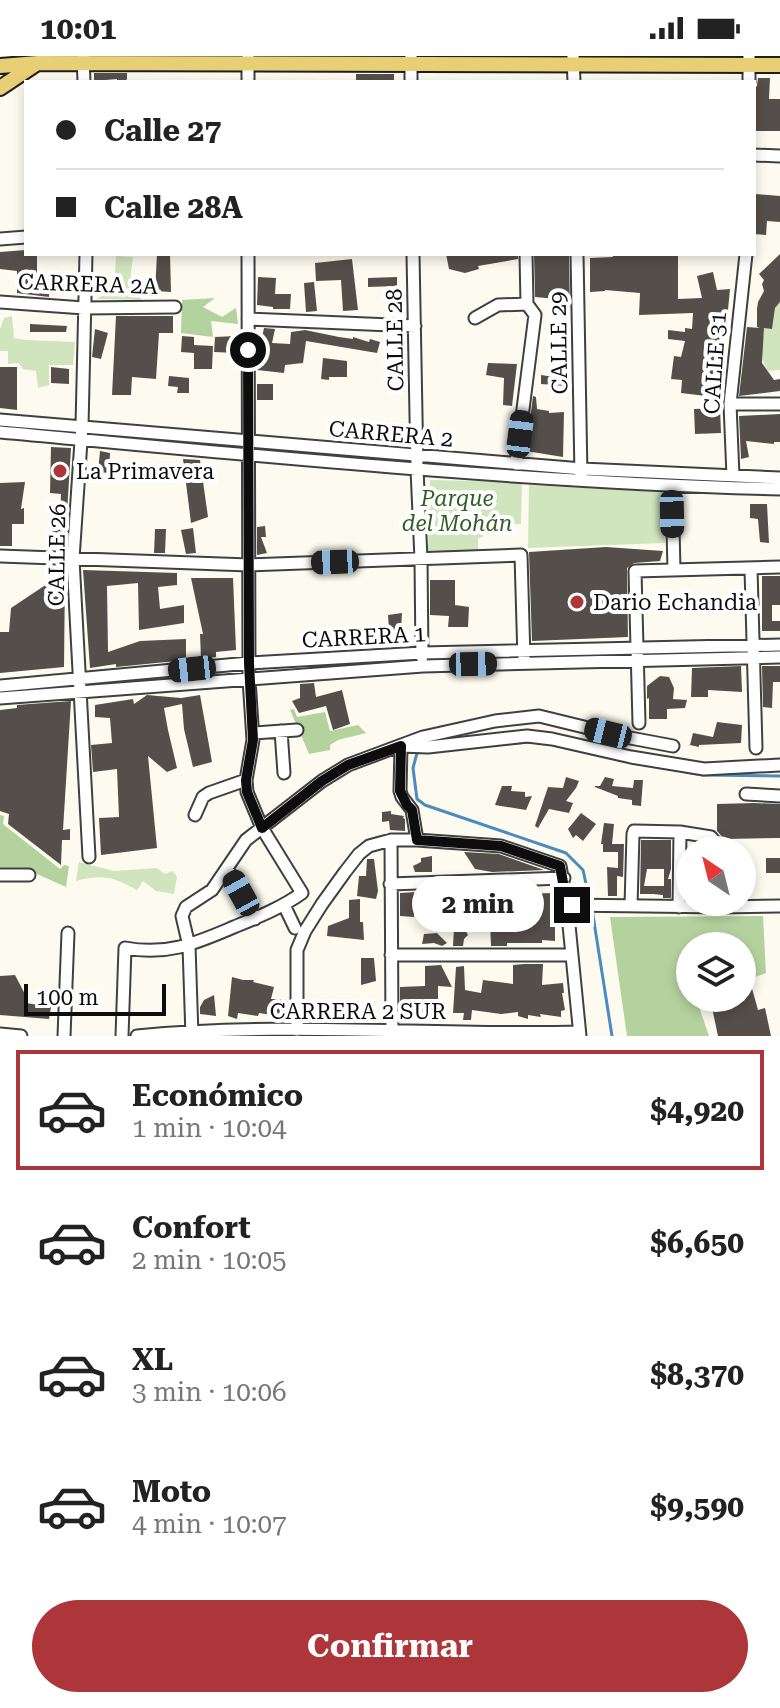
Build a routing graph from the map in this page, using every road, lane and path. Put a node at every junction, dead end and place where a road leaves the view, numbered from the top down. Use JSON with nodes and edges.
{"nodes":[{"id":1,"x":12,"y":56,"type":"edge"},
{"id":2,"x":43,"y":59,"type":"edge"},
{"id":3,"x":84,"y":60,"type":"edge"},
{"id":4,"x":248,"y":60,"type":"edge"},
{"id":5,"x":340,"y":60,"type":"edge"},
{"id":6,"x":411,"y":60,"type":"edge"},
{"id":7,"x":573,"y":60,"type":"edge"},
{"id":8,"x":749,"y":60,"type":"edge"},
{"id":9,"x":0,"y":65,"type":"edge"},
{"id":10,"x":780,"y":65,"type":"edge"},
{"id":11,"x":574,"y":80,"type":"edge"},
{"id":12,"x":0,"y":88,"type":"edge"},
{"id":13,"x":756,"y":155,"type":"edge"},
{"id":14,"x":780,"y":156,"type":"edge"},
{"id":15,"x":24,"y":237,"type":"edge"},
{"id":16,"x":0,"y":239,"type":"edge"},
{"id":17,"x":86,"y":256,"type":"edge"},
{"id":18,"x":248,"y":256,"type":"edge"},
{"id":19,"x":413,"y":256,"type":"edge"},
{"id":20,"x":526,"y":256,"type":"edge"},
{"id":21,"x":577,"y":256,"type":"edge"},
{"id":22,"x":746,"y":256,"type":"edge"},
{"id":23,"x":0,"y":302,"type":"edge"},
{"id":24,"x":527,"y":304,"type":"junction"},
{"id":25,"x":175,"y":307,"type":"dead end"},
{"id":26,"x":84,"y":308,"type":"junction"},
{"id":27,"x":475,"y":318,"type":"dead end"},
{"id":28,"x":248,"y":319,"type":"junction"},
{"id":29,"x":415,"y":326,"type":"junction"},
{"id":30,"x":730,"y":404,"type":"junction"},
{"id":31,"x":780,"y":404,"type":"edge"},
{"id":32,"x":0,"y":420,"type":"edge"},
{"id":33,"x":82,"y":426,"type":"junction"},
{"id":34,"x":0,"y":432,"type":"edge"},
{"id":35,"x":81,"y":439,"type":"junction"},
{"id":36,"x":249,"y":442,"type":"junction"},
{"id":37,"x":340,"y":450,"type":"junction"},
{"id":38,"x":249,"y":456,"type":"junction"},
{"id":39,"x":417,"y":456,"type":"junction"},
{"id":40,"x":340,"y":463,"type":"junction"},
{"id":41,"x":516,"y":464,"type":"junction"},
{"id":42,"x":417,"y":469,"type":"junction"},
{"id":43,"x":581,"y":474,"type":"junction"},
{"id":44,"x":733,"y":476,"type":"junction"},
{"id":45,"x":780,"y":478,"type":"edge"},
{"id":46,"x":672,"y":486,"type":"junction"},
{"id":47,"x":780,"y":489,"type":"edge"},
{"id":48,"x":0,"y":556,"type":"edge"},
{"id":49,"x":73,"y":559,"type":"junction"},
{"id":50,"x":421,"y":559,"type":"junction"},
{"id":51,"x":249,"y":565,"type":"junction"},
{"id":52,"x":780,"y":567,"type":"edge"},
{"id":53,"x":751,"y":569,"type":"junction"},
{"id":54,"x":674,"y":570,"type":"junction"},
{"id":55,"x":780,"y":645,"type":"edge"},
{"id":56,"x":754,"y":652,"type":"junction"},
{"id":57,"x":637,"y":655,"type":"junction"},
{"id":58,"x":780,"y":657,"type":"edge"},
{"id":59,"x":524,"y":658,"type":"junction"},
{"id":60,"x":423,"y":659,"type":"junction"},
{"id":61,"x":249,"y":663,"type":"junction"},
{"id":62,"x":249,"y":679,"type":"junction"},
{"id":63,"x":79,"y":685,"type":"junction"},
{"id":64,"x":0,"y":686,"type":"edge"},
{"id":65,"x":0,"y":698,"type":"edge"},
{"id":66,"x":639,"y":723,"type":"dead end"},
{"id":67,"x":297,"y":730,"type":"dead end"},
{"id":68,"x":281,"y":731,"type":"junction"},
{"id":69,"x":253,"y":733,"type":"junction"},
{"id":70,"x":401,"y":746,"type":"junction"},
{"id":71,"x":673,"y":746,"type":"dead end"},
{"id":72,"x":756,"y":748,"type":"dead end"},
{"id":73,"x":780,"y":765,"type":"edge"},
{"id":74,"x":284,"y":773,"type":"dead end"},
{"id":75,"x":246,"y":780,"type":"junction"},
{"id":76,"x":746,"y":794,"type":"dead end"},
{"id":77,"x":780,"y":796,"type":"edge"},
{"id":78,"x":195,"y":815,"type":"dead end"},
{"id":79,"x":262,"y":828,"type":"junction"},
{"id":80,"x":680,"y":832,"type":"junction"},
{"id":81,"x":680,"y":836,"type":"edge"},
{"id":82,"x":705,"y":836,"type":"edge"},
{"id":83,"x":391,"y":840,"type":"junction"},
{"id":84,"x":417,"y":840,"type":"junction"},
{"id":85,"x":89,"y":857,"type":"dead end"},
{"id":86,"x":227,"y":868,"type":"junction"},
{"id":87,"x":562,"y":872,"type":"junction"},
{"id":88,"x":0,"y":875,"type":"edge"},
{"id":89,"x":29,"y":875,"type":"dead end"},
{"id":90,"x":390,"y":884,"type":"junction"},
{"id":91,"x":284,"y":905,"type":"junction"},
{"id":92,"x":567,"y":905,"type":"junction"},
{"id":93,"x":631,"y":906,"type":"junction"},
{"id":94,"x":756,"y":906,"type":"edge"},
{"id":95,"x":780,"y":906,"type":"edge"},
{"id":96,"x":676,"y":907,"type":"edge"},
{"id":97,"x":255,"y":919,"type":"junction"},
{"id":98,"x":295,"y":928,"type":"dead end"},
{"id":99,"x":68,"y":933,"type":"dead end"},
{"id":100,"x":189,"y":946,"type":"junction"},
{"id":101,"x":391,"y":955,"type":"junction"},
{"id":102,"x":572,"y":955,"type":"junction"},
{"id":103,"x":297,"y":1030,"type":"junction"},
{"id":104,"x":392,"y":1031,"type":"junction"},
{"id":105,"x":192,"y":1033,"type":"edge"},
{"id":106,"x":0,"y":1034,"type":"edge"},
{"id":107,"x":463,"y":1034,"type":"edge"},
{"id":108,"x":580,"y":1034,"type":"edge"},
{"id":109,"x":529,"y":1035,"type":"edge"},
{"id":110,"x":21,"y":1036,"type":"edge"},
{"id":111,"x":64,"y":1036,"type":"edge"},
{"id":112,"x":122,"y":1036,"type":"edge"},
{"id":113,"x":137,"y":1036,"type":"edge"}],
"edges":[{"from":1,"to":9,"type":"main road"},
{"from":2,"to":3,"type":"main road"},
{"from":2,"to":9,"type":"main road"},
{"from":2,"to":12,"type":"main road"},
{"from":3,"to":4,"type":"main road"},
{"from":4,"to":5,"type":"main road"},
{"from":5,"to":6,"type":"main road"},
{"from":6,"to":7,"type":"main road"},
{"from":7,"to":8,"type":"main road"},
{"from":7,"to":11,"type":"street"},
{"from":8,"to":10,"type":"main road"},
{"from":13,"to":14,"type":"street"},
{"from":15,"to":16,"type":"street"},
{"from":17,"to":26,"type":"street","name":"CALLE 26"},
{"from":18,"to":28,"type":"street"},
{"from":19,"to":29,"type":"street","name":"CALLE 28"},
{"from":20,"to":24,"type":"street"},
{"from":21,"to":43,"type":"street","name":"CALLE 29"},
{"from":22,"to":30,"type":"street","name":"CALLE 31"},
{"from":23,"to":26,"type":"street","name":"CARRERA 2A"},
{"from":24,"to":27,"type":"street"},
{"from":24,"to":41,"type":"street"},
{"from":25,"to":26,"type":"street","name":"CARRERA 2A"},
{"from":26,"to":33,"type":"street","name":"CALLE 26"},
{"from":28,"to":29,"type":"street"},
{"from":28,"to":36,"type":"street"},
{"from":29,"to":39,"type":"street","name":"CALLE 28"},
{"from":30,"to":31,"type":"street"},
{"from":30,"to":44,"type":"street","name":"CALLE 31"},
{"from":32,"to":33,"type":"street","name":"CARRERA 2"},
{"from":33,"to":35,"type":"street","name":"CALLE 26"},
{"from":33,"to":36,"type":"street","name":"CARRERA 2"},
{"from":34,"to":35,"type":"street","name":"CARRERA 2"},
{"from":35,"to":38,"type":"street","name":"CARRERA 2"},
{"from":35,"to":49,"type":"street","name":"CALLE 26"},
{"from":36,"to":37,"type":"street","name":"CARRERA 2"},
{"from":36,"to":38,"type":"street"},
{"from":37,"to":39,"type":"street","name":"CARRERA 2"},
{"from":37,"to":40,"type":"street"},
{"from":38,"to":40,"type":"street","name":"CARRERA 2"},
{"from":38,"to":51,"type":"street"},
{"from":39,"to":41,"type":"street","name":"CARRERA 2"},
{"from":39,"to":42,"type":"street","name":"CALLE 28"},
{"from":40,"to":42,"type":"street","name":"CARRERA 2"},
{"from":41,"to":43,"type":"street","name":"CARRERA 2"},
{"from":42,"to":43,"type":"street","name":"CARRERA 2"},
{"from":42,"to":50,"type":"street","name":"CALLE 28"},
{"from":43,"to":44,"type":"street","name":"CARRERA 2"},
{"from":43,"to":46,"type":"street","name":"CARRERA 2"},
{"from":44,"to":45,"type":"street","name":"CARRERA 2"},
{"from":46,"to":47,"type":"street","name":"CARRERA 2"},
{"from":46,"to":54,"type":"street"},
{"from":48,"to":49,"type":"street"},
{"from":49,"to":51,"type":"street"},
{"from":49,"to":63,"type":"street","name":"CALLE 26"},
{"from":50,"to":51,"type":"street"},
{"from":50,"to":59,"type":"street"},
{"from":50,"to":60,"type":"street","name":"CALLE 28"},
{"from":51,"to":61,"type":"street"},
{"from":52,"to":53,"type":"street"},
{"from":53,"to":54,"type":"street"},
{"from":53,"to":56,"type":"street"},
{"from":54,"to":57,"type":"street"},
{"from":55,"to":56,"type":"street","name":"CARRERA 1"},
{"from":56,"to":57,"type":"street","name":"CARRERA 1"},
{"from":56,"to":58,"type":"street","name":"CARRERA 1"},
{"from":56,"to":72,"type":"street"},
{"from":57,"to":59,"type":"street","name":"CARRERA 1"},
{"from":57,"to":66,"type":"street"},
{"from":59,"to":60,"type":"street","name":"CARRERA 1"},
{"from":60,"to":61,"type":"street","name":"CARRERA 1"},
{"from":60,"to":62,"type":"street","name":"CARRERA 1"},
{"from":61,"to":62,"type":"street"},
{"from":61,"to":63,"type":"street","name":"CARRERA 1"},
{"from":62,"to":63,"type":"street","name":"CARRERA 1"},
{"from":62,"to":69,"type":"street"},
{"from":63,"to":64,"type":"street","name":"CARRERA 1"},
{"from":63,"to":65,"type":"street","name":"CARRERA 1"},
{"from":63,"to":85,"type":"street","name":"CALLE 26"},
{"from":67,"to":68,"type":"street"},
{"from":68,"to":69,"type":"street"},
{"from":68,"to":74,"type":"street"},
{"from":69,"to":75,"type":"street"},
{"from":70,"to":71,"type":"street"},
{"from":70,"to":73,"type":"street"},
{"from":70,"to":79,"type":"street"},
{"from":70,"to":84,"type":"street"},
{"from":75,"to":78,"type":"street"},
{"from":75,"to":79,"type":"street"},
{"from":76,"to":77,"type":"street"},
{"from":79,"to":86,"type":"street"},
{"from":79,"to":91,"type":"street"},
{"from":80,"to":81,"type":"street"},
{"from":80,"to":82,"type":"street"},
{"from":80,"to":93,"type":"street"},
{"from":83,"to":84,"type":"street"},
{"from":83,"to":90,"type":"street"},
{"from":83,"to":103,"type":"street"},
{"from":84,"to":87,"type":"street"},
{"from":86,"to":97,"type":"street"},
{"from":86,"to":100,"type":"street"},
{"from":87,"to":90,"type":"street"},
{"from":87,"to":92,"type":"street"},
{"from":88,"to":89,"type":"street"},
{"from":90,"to":101,"type":"street"},
{"from":91,"to":97,"type":"street"},
{"from":91,"to":98,"type":"street"},
{"from":92,"to":93,"type":"street"},
{"from":92,"to":102,"type":"street"},
{"from":93,"to":96,"type":"street"},
{"from":94,"to":95,"type":"street"},
{"from":97,"to":100,"type":"street"},
{"from":99,"to":111,"type":"street"},
{"from":100,"to":105,"type":"street"},
{"from":100,"to":112,"type":"street"},
{"from":101,"to":102,"type":"street"},
{"from":101,"to":104,"type":"street"},
{"from":102,"to":108,"type":"street"},
{"from":103,"to":104,"type":"street","name":"CARRERA 2 SUR"},
{"from":103,"to":105,"type":"street","name":"CARRERA 2 SUR"},
{"from":104,"to":107,"type":"street","name":"CARRERA 2 SUR"},
{"from":105,"to":113,"type":"street","name":"CARRERA 2 SUR"},
{"from":106,"to":110,"type":"street"},
{"from":107,"to":109,"type":"street","name":"CARRERA 2 SUR"},
{"from":108,"to":109,"type":"street","name":"CARRERA 2 SUR"}]}
